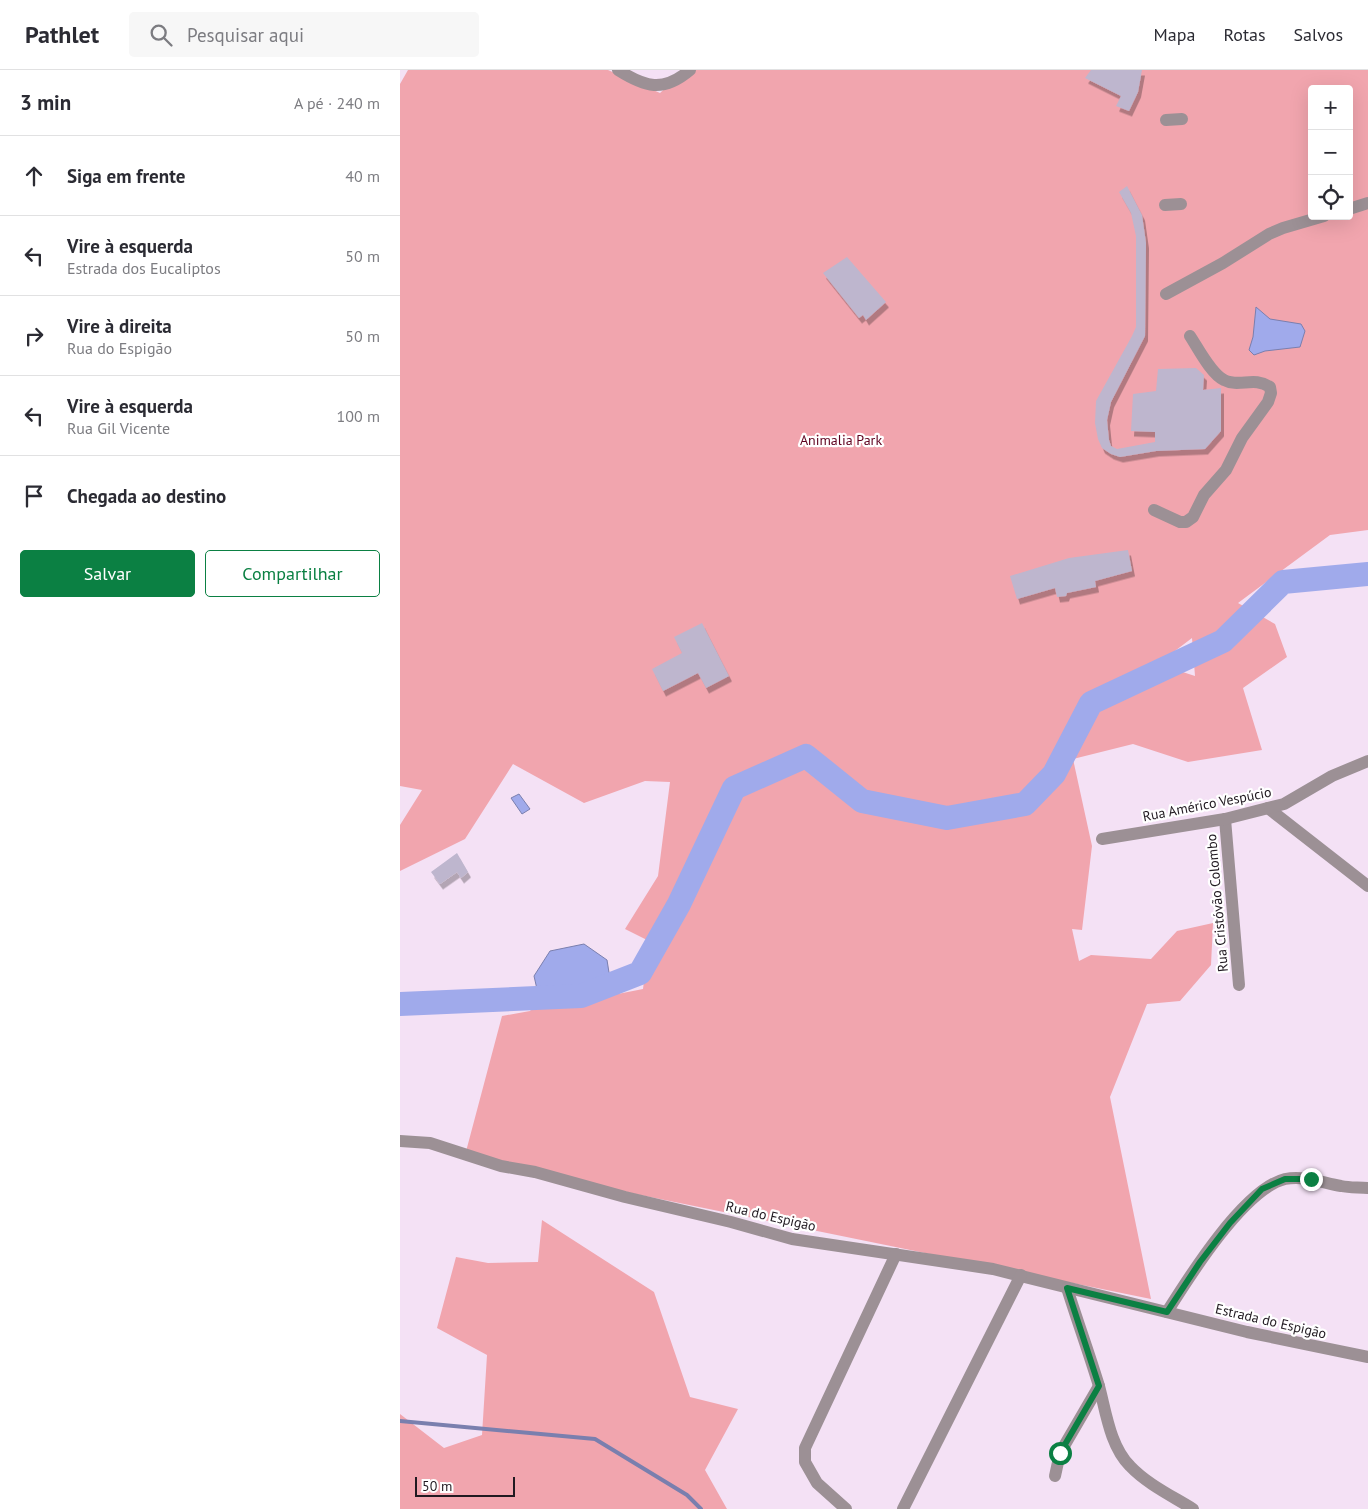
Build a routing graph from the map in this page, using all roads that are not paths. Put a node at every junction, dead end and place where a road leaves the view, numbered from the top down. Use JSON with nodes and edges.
{"nodes":[{"id":1,"x":618,"y":70,"type":"edge"},
{"id":2,"x":690,"y":70,"type":"edge"},
{"id":3,"x":1182,"y":119,"type":"dead end"},
{"id":4,"x":1166,"y":120,"type":"dead end"},
{"id":5,"x":1368,"y":203,"type":"edge"},
{"id":6,"x":1180,"y":204,"type":"dead end"},
{"id":7,"x":1165,"y":205,"type":"dead end"},
{"id":8,"x":1353,"y":208,"type":"edge"},
{"id":9,"x":1310,"y":220,"type":"edge"},
{"id":10,"x":1166,"y":294,"type":"dead end"},
{"id":11,"x":1190,"y":336,"type":"dead end"},
{"id":12,"x":1154,"y":510,"type":"dead end"},
{"id":13,"x":1368,"y":761,"type":"edge"},
{"id":14,"x":1268,"y":808,"type":"junction"},
{"id":15,"x":1225,"y":819,"type":"junction"},
{"id":16,"x":1102,"y":839,"type":"dead end"},
{"id":17,"x":1368,"y":886,"type":"edge"},
{"id":18,"x":1239,"y":985,"type":"dead end"},
{"id":19,"x":400,"y":1141,"type":"edge"},
{"id":20,"x":1368,"y":1188,"type":"edge"},
{"id":21,"x":896,"y":1254,"type":"junction"},
{"id":22,"x":1021,"y":1275,"type":"junction"},
{"id":23,"x":1067,"y":1288,"type":"junction"},
{"id":24,"x":1167,"y":1312,"type":"junction"},
{"id":25,"x":1368,"y":1357,"type":"edge"},
{"id":26,"x":1099,"y":1386,"type":"junction"},
{"id":27,"x":1055,"y":1476,"type":"dead end"},
{"id":28,"x":846,"y":1509,"type":"edge"},
{"id":29,"x":903,"y":1509,"type":"edge"},
{"id":30,"x":1193,"y":1509,"type":"edge"}],
"edges":[{"from":1,"to":2,"type":"street"},
{"from":3,"to":4,"type":"street"},
{"from":5,"to":8,"type":"street"},
{"from":6,"to":7,"type":"street"},
{"from":9,"to":10,"type":"street"},
{"from":11,"to":12,"type":"street"},
{"from":13,"to":14,"type":"street","name":"Rua Américo Vespúcio"},
{"from":14,"to":15,"type":"street","name":"Rua Américo Vespúcio"},
{"from":14,"to":17,"type":"street"},
{"from":15,"to":16,"type":"street","name":"Rua Américo Vespúcio"},
{"from":15,"to":18,"type":"street","name":"Rua Cristóvão Colombo"},
{"from":19,"to":21,"type":"street","name":"Rua do Espigão"},
{"from":20,"to":24,"type":"street"},
{"from":21,"to":22,"type":"street","name":"Rua do Espigão"},
{"from":21,"to":28,"type":"street"},
{"from":22,"to":23,"type":"street","name":"Rua do Espigão"},
{"from":22,"to":29,"type":"street"},
{"from":23,"to":24,"type":"street","name":"Rua do Espigão"},
{"from":23,"to":26,"type":"street"},
{"from":24,"to":25,"type":"street","name":"Estrada do Espigão"},
{"from":26,"to":27,"type":"street"},
{"from":26,"to":30,"type":"street"}]}
